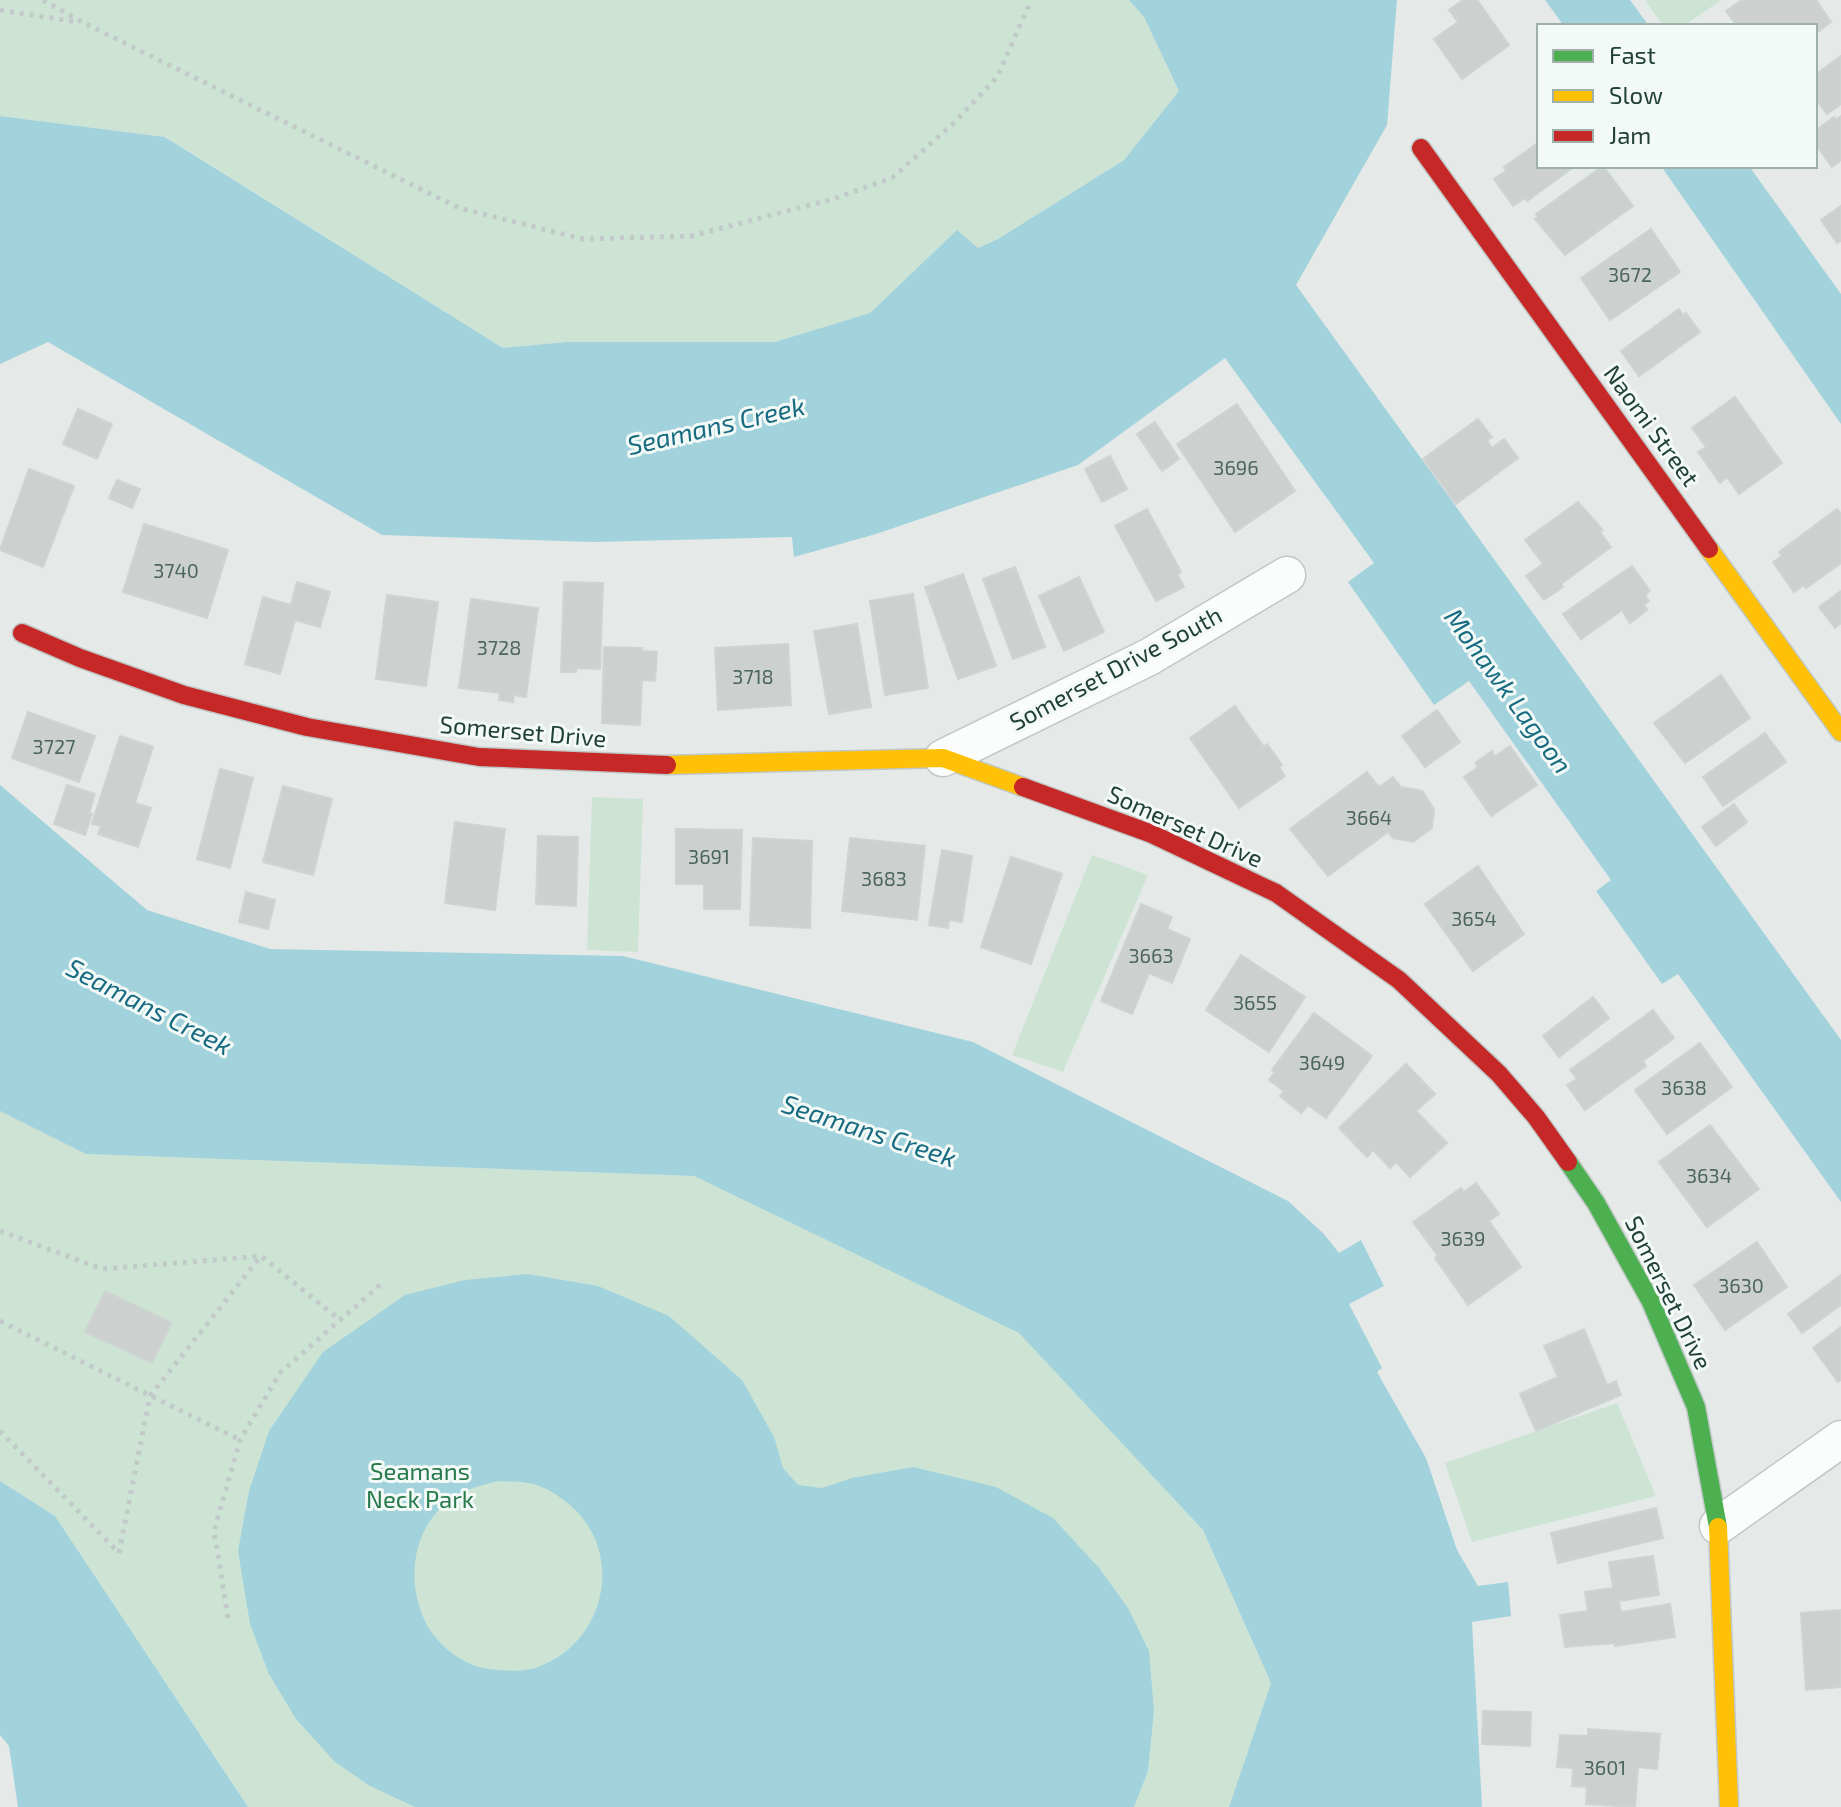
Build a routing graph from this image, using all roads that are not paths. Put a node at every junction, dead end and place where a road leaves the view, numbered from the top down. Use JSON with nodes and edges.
{"nodes":[{"id":1,"x":1421,"y":148,"type":"dead end"},
{"id":2,"x":1287,"y":575,"type":"dead end"},
{"id":3,"x":22,"y":633,"type":"dead end"},
{"id":4,"x":1841,"y":732,"type":"edge"},
{"id":5,"x":943,"y":758,"type":"junction"},
{"id":6,"x":1841,"y":1439,"type":"edge"},
{"id":7,"x":1718,"y":1526,"type":"junction"},
{"id":8,"x":1729,"y":1807,"type":"edge"}],
"edges":[{"from":1,"to":4,"type":"street","name":"Naomi Street"},
{"from":2,"to":5,"type":"street","name":"Somerset Drive South"},
{"from":3,"to":5,"type":"street","name":"Somerset Drive"},
{"from":5,"to":7,"type":"street","name":"Somerset Drive"},
{"from":6,"to":7,"type":"street"},
{"from":7,"to":8,"type":"street","name":"Somerset Drive"}]}
